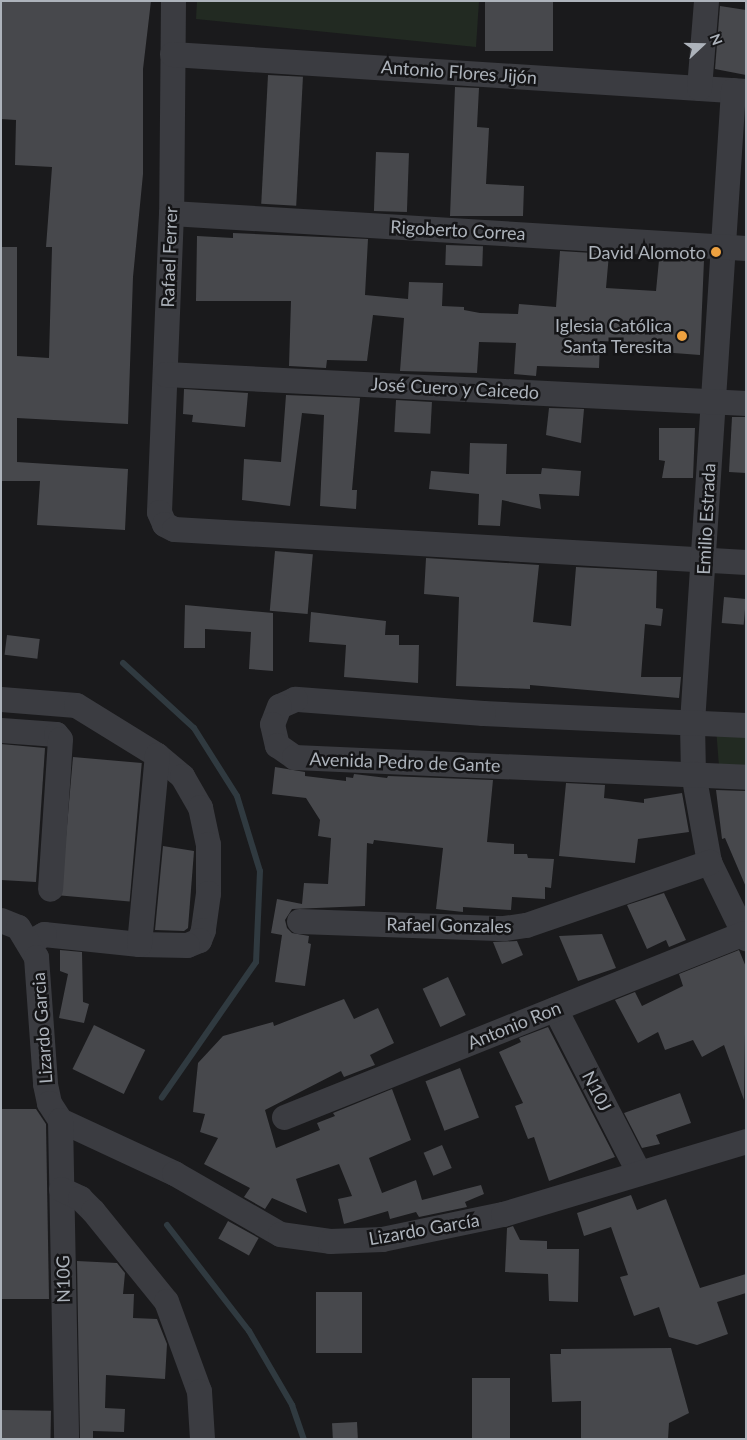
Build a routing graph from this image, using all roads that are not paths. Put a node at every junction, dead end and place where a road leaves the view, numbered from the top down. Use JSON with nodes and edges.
{"nodes":[{"id":1,"x":172,"y":1,"type":"edge"},
{"id":2,"x":706,"y":1,"type":"edge"},
{"id":3,"x":172,"y":54,"type":"junction"},
{"id":4,"x":698,"y":88,"type":"junction"},
{"id":5,"x":739,"y":91,"type":"edge"},
{"id":6,"x":171,"y":213,"type":"junction"},
{"id":7,"x":721,"y":246,"type":"junction"},
{"id":8,"x":746,"y":248,"type":"edge"},
{"id":9,"x":165,"y":374,"type":"junction"},
{"id":10,"x":713,"y":401,"type":"junction"},
{"id":11,"x":746,"y":403,"type":"edge"},
{"id":12,"x":704,"y":559,"type":"junction"},
{"id":13,"x":746,"y":562,"type":"edge"},
{"id":14,"x":1,"y":699,"type":"edge"},
{"id":15,"x":692,"y":723,"type":"junction"},
{"id":16,"x":746,"y":725,"type":"edge"},
{"id":17,"x":1,"y":730,"type":"edge"},
{"id":18,"x":157,"y":754,"type":"junction"},
{"id":19,"x":693,"y":773,"type":"junction"},
{"id":20,"x":746,"y":777,"type":"edge"},
{"id":21,"x":709,"y":862,"type":"junction"},
{"id":22,"x":50,"y":889,"type":"dead end"},
{"id":23,"x":1,"y":920,"type":"edge"},
{"id":24,"x":299,"y":921,"type":"dead end"},
{"id":25,"x":744,"y":935,"type":"edge"},
{"id":26,"x":30,"y":942,"type":"junction"},
{"id":27,"x":140,"y":944,"type":"junction"},
{"id":28,"x":555,"y":1009,"type":"junction"},
{"id":29,"x":284,"y":1117,"type":"dead end"},
{"id":30,"x":60,"y":1120,"type":"junction"},
{"id":31,"x":746,"y":1141,"type":"edge"},
{"id":32,"x":639,"y":1173,"type":"junction"},
{"id":33,"x":61,"y":1189,"type":"junction"},
{"id":34,"x":66,"y":1439,"type":"edge"},
{"id":35,"x":202,"y":1439,"type":"edge"}],
"edges":[{"from":1,"to":3,"type":"street","name":"Rafael Ferrer"},
{"from":2,"to":4,"type":"street"},
{"from":3,"to":4,"type":"street","name":"Antonio Flores Jijón"},
{"from":3,"to":6,"type":"street","name":"Rafael Ferrer"},
{"from":4,"to":5,"type":"street","name":"Antonio Flores Jijón"},
{"from":5,"to":7,"type":"street","name":"Emilio Estrada"},
{"from":6,"to":7,"type":"street","name":"Rigoberto Correa"},
{"from":6,"to":9,"type":"street","name":"Rafael Ferrer"},
{"from":7,"to":8,"type":"street","name":"Rigoberto Correa"},
{"from":7,"to":10,"type":"street","name":"Emilio Estrada"},
{"from":9,"to":10,"type":"street","name":"José Cuero y Caicedo"},
{"from":9,"to":12,"type":"street","name":"Rafael Ferrer"},
{"from":10,"to":11,"type":"street","name":"José Cuero y Caicedo"},
{"from":10,"to":12,"type":"street","name":"Emilio Estrada"},
{"from":12,"to":13,"type":"street"},
{"from":12,"to":15,"type":"street","name":"Emilio Estrada"},
{"from":14,"to":18,"type":"street"},
{"from":15,"to":16,"type":"street","name":"Avenida Pedro de Gante"},
{"from":15,"to":19,"type":"street","name":"Emilio Estrada"},
{"from":15,"to":19,"type":"street","name":"Avenida Pedro de Gante"},
{"from":17,"to":22,"type":"street"},
{"from":18,"to":27,"type":"street"},
{"from":18,"to":27,"type":"street"},
{"from":19,"to":20,"type":"street","name":"Avenida Pedro de Gante"},
{"from":19,"to":21,"type":"street","name":"Emilio Estrada"},
{"from":21,"to":24,"type":"street","name":"Rafael Gonzales"},
{"from":21,"to":25,"type":"street","name":"Emilio Estrada"},
{"from":23,"to":26,"type":"street","name":"Lizardo Garcia"},
{"from":25,"to":28,"type":"street","name":"Antonio Ron"},
{"from":26,"to":27,"type":"street"},
{"from":26,"to":30,"type":"street","name":"Lizardo Garcia"},
{"from":28,"to":29,"type":"street","name":"Antonio Ron"},
{"from":28,"to":32,"type":"street","name":"N10J"},
{"from":30,"to":32,"type":"street","name":"Lizardo García"},
{"from":30,"to":33,"type":"street","name":"N10G"},
{"from":31,"to":32,"type":"street","name":"Lizardo García"},
{"from":33,"to":34,"type":"street","name":"N10G"},
{"from":33,"to":35,"type":"street"}]}
